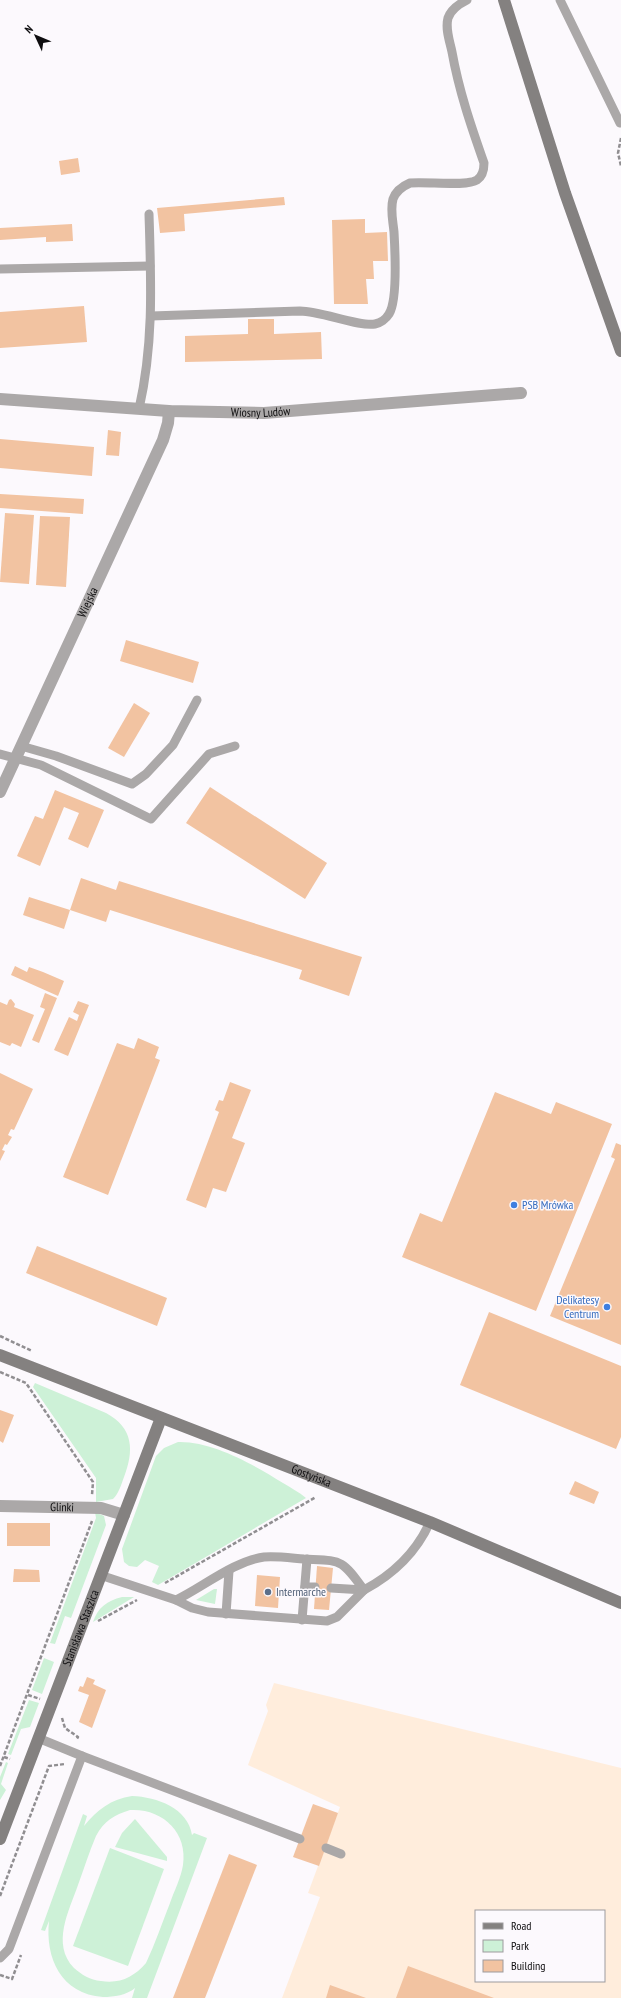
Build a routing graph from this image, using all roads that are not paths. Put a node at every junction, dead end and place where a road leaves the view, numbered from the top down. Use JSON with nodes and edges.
{"nodes":[{"id":1,"x":467,"y":0,"type":"edge"},
{"id":2,"x":504,"y":0,"type":"edge"},
{"id":3,"x":560,"y":0,"type":"edge"},
{"id":4,"x":620,"y":123,"type":"edge"},
{"id":5,"x":149,"y":214,"type":"dead end"},
{"id":6,"x":150,"y":266,"type":"junction"},
{"id":7,"x":0,"y":269,"type":"edge"},
{"id":8,"x":151,"y":316,"type":"junction"},
{"id":9,"x":621,"y":352,"type":"edge"},
{"id":10,"x":520,"y":393,"type":"dead end"},
{"id":11,"x":0,"y":398,"type":"edge"},
{"id":12,"x":139,"y":409,"type":"junction"},
{"id":13,"x":169,"y":411,"type":"junction"},
{"id":14,"x":197,"y":700,"type":"dead end"},
{"id":15,"x":21,"y":746,"type":"junction"},
{"id":16,"x":235,"y":746,"type":"dead end"},
{"id":17,"x":0,"y":754,"type":"edge"},
{"id":18,"x":16,"y":758,"type":"junction"},
{"id":19,"x":0,"y":792,"type":"edge"},
{"id":20,"x":0,"y":1355,"type":"edge"},
{"id":21,"x":161,"y":1418,"type":"junction"},
{"id":22,"x":0,"y":1506,"type":"edge"},
{"id":23,"x":124,"y":1515,"type":"junction"},
{"id":24,"x":430,"y":1522,"type":"junction"},
{"id":25,"x":307,"y":1559,"type":"junction"},
{"id":26,"x":229,"y":1571,"type":"junction"},
{"id":27,"x":100,"y":1575,"type":"junction"},
{"id":28,"x":305,"y":1587,"type":"junction"},
{"id":29,"x":315,"y":1587,"type":"dead end"},
{"id":30,"x":331,"y":1588,"type":"dead end"},
{"id":31,"x":364,"y":1590,"type":"junction"},
{"id":32,"x":176,"y":1600,"type":"junction"},
{"id":33,"x":621,"y":1604,"type":"edge"},
{"id":34,"x":226,"y":1614,"type":"junction"},
{"id":35,"x":302,"y":1620,"type":"junction"},
{"id":36,"x":38,"y":1738,"type":"junction"},
{"id":37,"x":82,"y":1756,"type":"junction"},
{"id":38,"x":3,"y":1819,"type":"edge"},
{"id":39,"x":300,"y":1838,"type":"dead end"},
{"id":40,"x":0,"y":1839,"type":"edge"},
{"id":41,"x":326,"y":1848,"type":"dead end"},
{"id":42,"x":341,"y":1854,"type":"dead end"},
{"id":43,"x":0,"y":1958,"type":"edge"}],
"edges":[{"from":1,"to":8,"type":"lane"},
{"from":2,"to":9,"type":"main road"},
{"from":3,"to":4,"type":"lane"},
{"from":5,"to":6,"type":"lane"},
{"from":6,"to":7,"type":"lane"},
{"from":6,"to":8,"type":"lane"},
{"from":8,"to":12,"type":"lane"},
{"from":10,"to":13,"type":"street","name":"Wiosny Ludów"},
{"from":11,"to":12,"type":"street","name":"Wiosny Ludów"},
{"from":12,"to":13,"type":"street","name":"Wiosny Ludów"},
{"from":13,"to":15,"type":"street","name":"Wiejska"},
{"from":14,"to":15,"type":"lane"},
{"from":15,"to":18,"type":"street","name":"Wiejska"},
{"from":16,"to":18,"type":"lane"},
{"from":17,"to":18,"type":"lane"},
{"from":18,"to":19,"type":"street","name":"Wiejska"},
{"from":20,"to":21,"type":"main road","name":"Gostyńska"},
{"from":21,"to":23,"type":"main road","name":"Stanisława Staszica"},
{"from":21,"to":24,"type":"main road","name":"Gostyńska"},
{"from":22,"to":23,"type":"street","name":"Glinki"},
{"from":23,"to":27,"type":"main road","name":"Stanisława Staszica"},
{"from":24,"to":31,"type":"lane"},
{"from":24,"to":33,"type":"main road","name":"Gostyńska"},
{"from":25,"to":26,"type":"lane"},
{"from":25,"to":28,"type":"lane"},
{"from":25,"to":31,"type":"lane"},
{"from":26,"to":32,"type":"lane"},
{"from":26,"to":34,"type":"lane"},
{"from":27,"to":32,"type":"lane"},
{"from":27,"to":36,"type":"main road","name":"Stanisława Staszica"},
{"from":28,"to":29,"type":"lane"},
{"from":28,"to":35,"type":"lane"},
{"from":30,"to":31,"type":"lane"},
{"from":31,"to":35,"type":"lane"},
{"from":32,"to":34,"type":"lane"},
{"from":34,"to":35,"type":"lane"},
{"from":36,"to":37,"type":"lane"},
{"from":36,"to":38,"type":"main road","name":"Stanisława Staszica"},
{"from":37,"to":39,"type":"lane"},
{"from":37,"to":43,"type":"lane"},
{"from":38,"to":40,"type":"main road","name":"Stanisława Staszica"},
{"from":41,"to":42,"type":"lane"}]}
